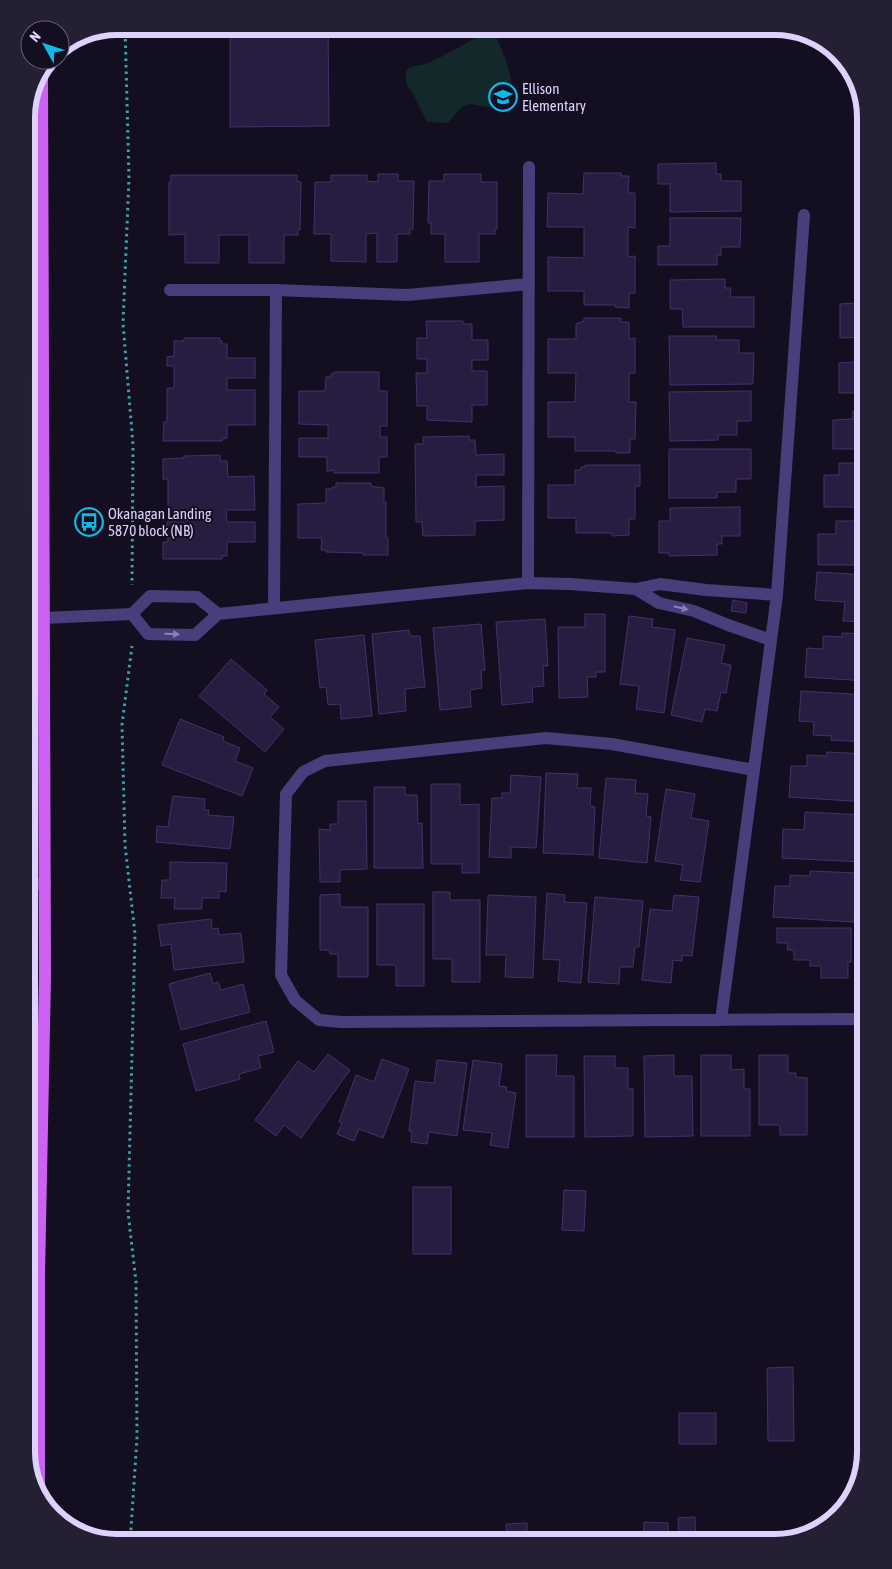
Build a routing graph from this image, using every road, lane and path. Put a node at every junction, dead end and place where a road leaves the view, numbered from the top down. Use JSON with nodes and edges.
{"nodes":[{"id":1,"x":126,"y":35,"type":"edge"},
{"id":2,"x":42,"y":84,"type":"edge"},
{"id":3,"x":529,"y":167,"type":"dead end"},
{"id":4,"x":804,"y":215,"type":"dead end"},
{"id":5,"x":529,"y":284,"type":"junction"},
{"id":6,"x":170,"y":290,"type":"dead end"},
{"id":7,"x":276,"y":290,"type":"junction"},
{"id":8,"x":528,"y":584,"type":"junction"},
{"id":9,"x":132,"y":587,"type":"dead end"},
{"id":10,"x":636,"y":589,"type":"junction"},
{"id":11,"x":777,"y":595,"type":"junction"},
{"id":12,"x":274,"y":608,"type":"junction"},
{"id":13,"x":132,"y":614,"type":"junction"},
{"id":14,"x":218,"y":614,"type":"junction"},
{"id":15,"x":44,"y":618,"type":"junction"},
{"id":16,"x":771,"y":640,"type":"junction"},
{"id":17,"x":132,"y":646,"type":"dead end"},
{"id":18,"x":754,"y":770,"type":"junction"},
{"id":19,"x":35,"y":884,"type":"edge"},
{"id":20,"x":45,"y":884,"type":"junction"},
{"id":21,"x":857,"y":1019,"type":"edge"},
{"id":22,"x":721,"y":1020,"type":"junction"},
{"id":23,"x":39,"y":1274,"type":"junction"},
{"id":24,"x":35,"y":1288,"type":"edge"},
{"id":25,"x":35,"y":1455,"type":"edge"},
{"id":26,"x":131,"y":1534,"type":"edge"}],
"edges":[{"from":1,"to":9,"type":"path"},
{"from":2,"to":15,"type":"main road"},
{"from":3,"to":5,"type":"street"},
{"from":4,"to":11,"type":"street"},
{"from":5,"to":7,"type":"street"},
{"from":5,"to":8,"type":"street"},
{"from":6,"to":7,"type":"street"},
{"from":7,"to":12,"type":"street"},
{"from":8,"to":10,"type":"street"},
{"from":8,"to":12,"type":"street"},
{"from":10,"to":11,"type":"street"},
{"from":10,"to":16,"type":"street","one_way":true},
{"from":11,"to":16,"type":"street"},
{"from":12,"to":14,"type":"street"},
{"from":13,"to":14,"type":"street"},
{"from":13,"to":14,"type":"street","one_way":true},
{"from":13,"to":15,"type":"street"},
{"from":15,"to":20,"type":"main road"},
{"from":16,"to":18,"type":"street"},
{"from":17,"to":26,"type":"path"},
{"from":18,"to":22,"type":"street"},
{"from":18,"to":22,"type":"street"},
{"from":19,"to":20,"type":"street"},
{"from":20,"to":23,"type":"main road"},
{"from":21,"to":22,"type":"street"},
{"from":23,"to":24,"type":"main road"},
{"from":23,"to":25,"type":"main road"}]}
